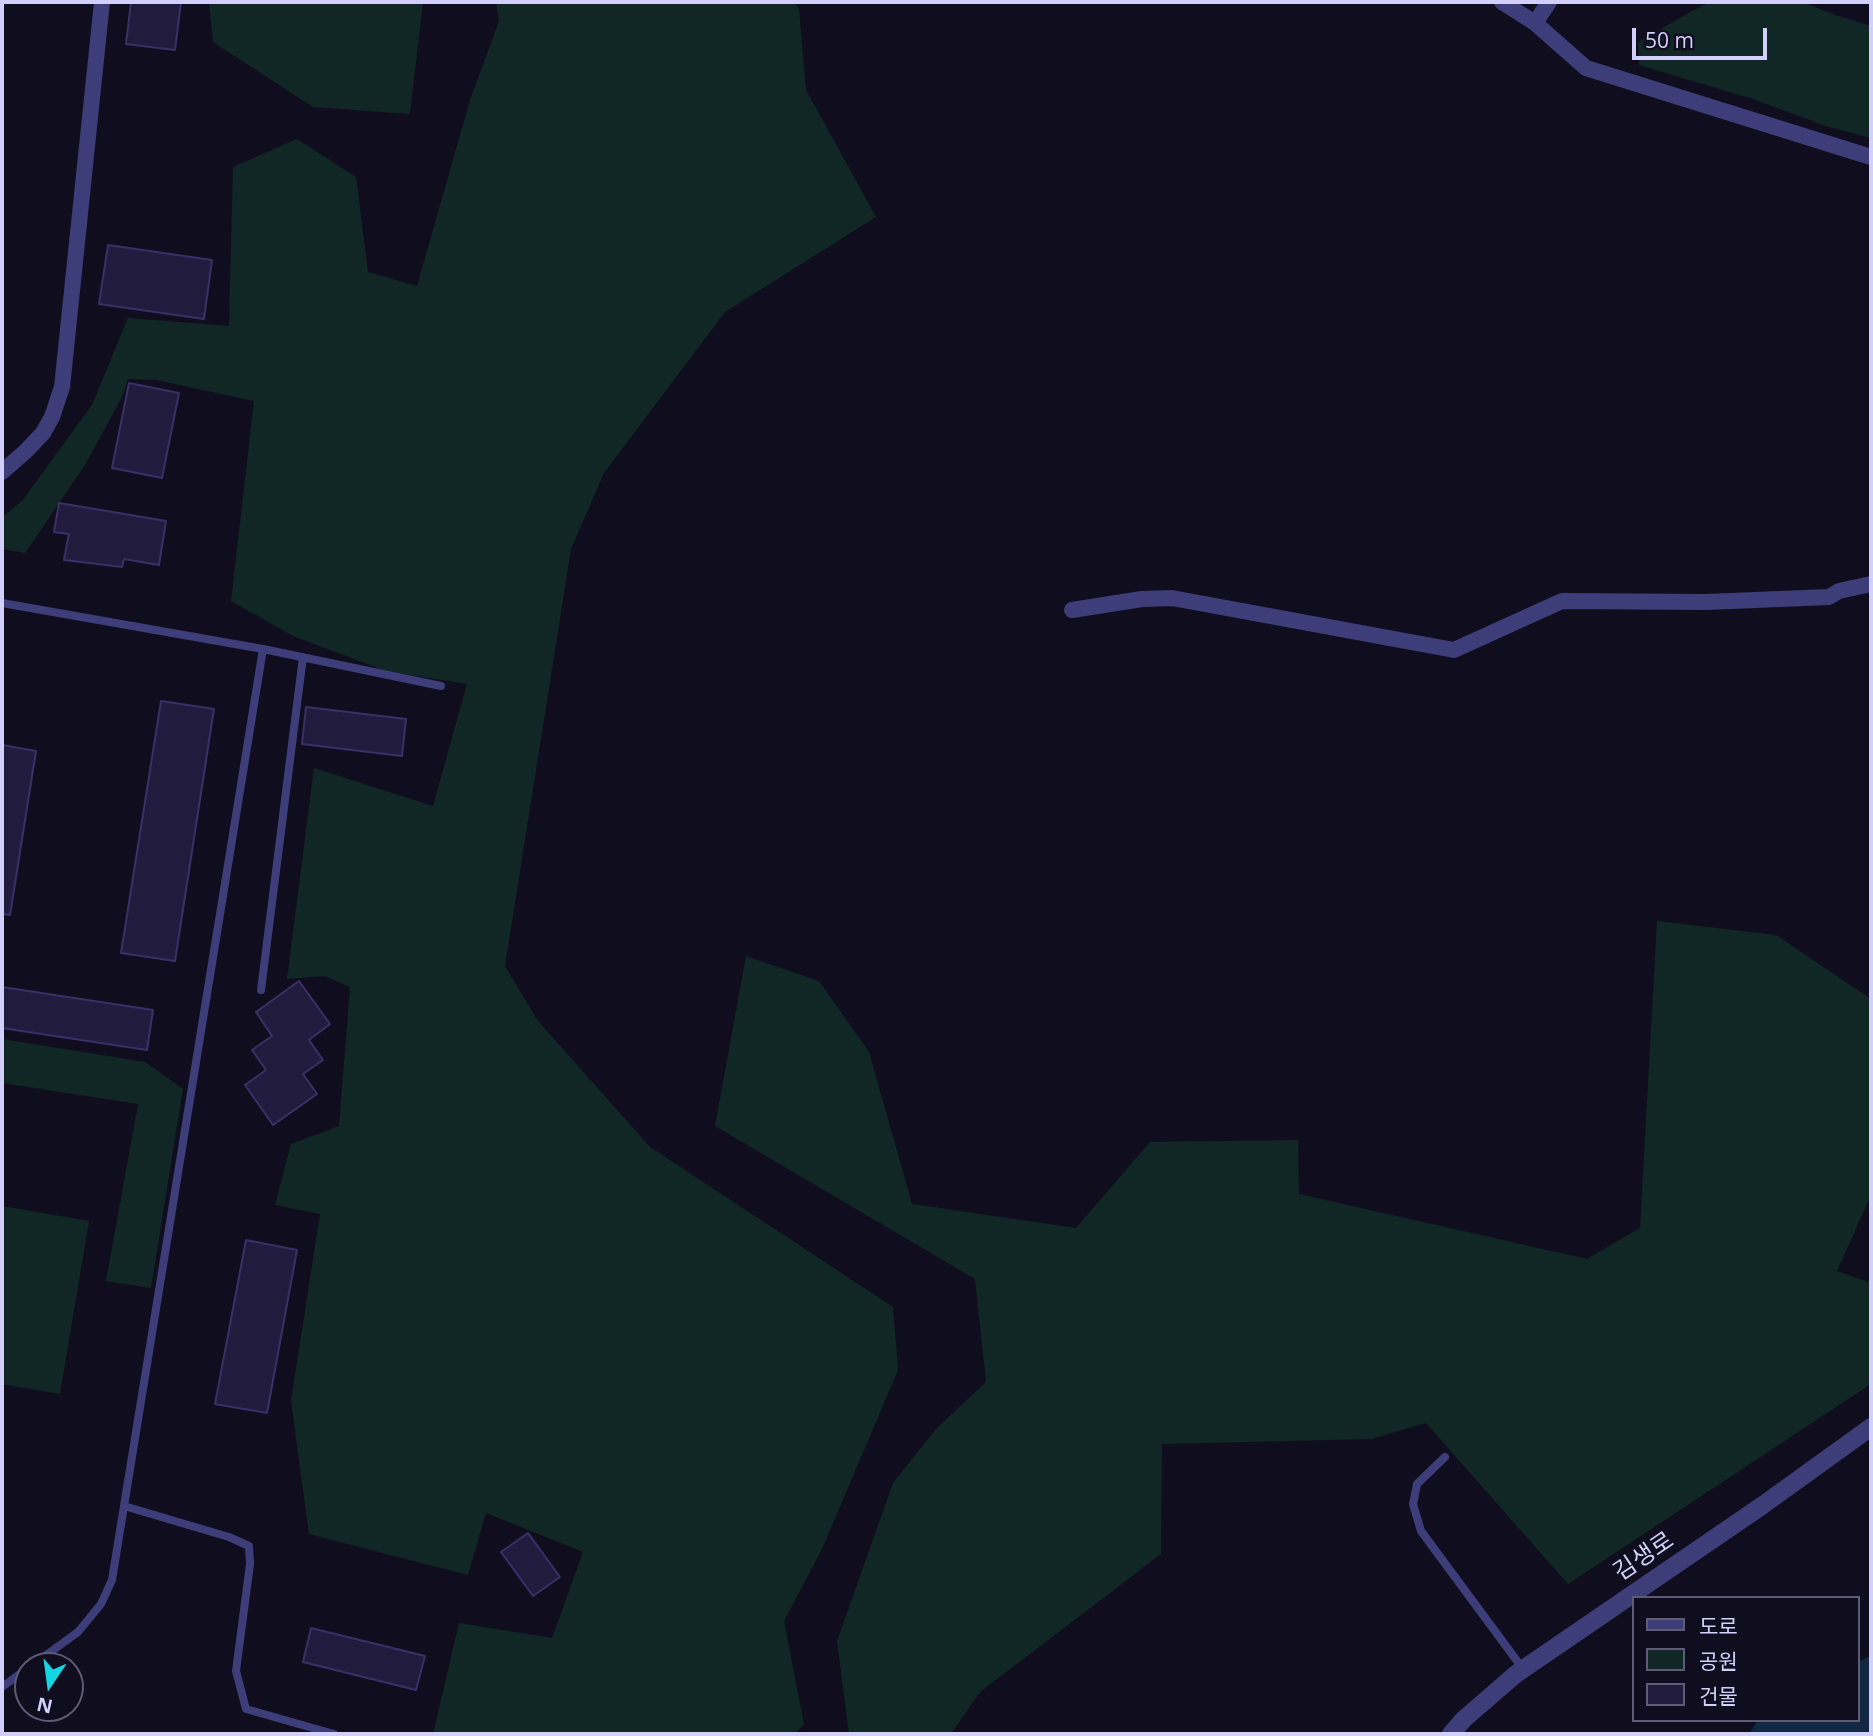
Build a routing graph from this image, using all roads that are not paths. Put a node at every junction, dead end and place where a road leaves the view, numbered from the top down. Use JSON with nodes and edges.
{"nodes":[{"id":1,"x":102,"y":2,"type":"edge"},
{"id":2,"x":1502,"y":2,"type":"edge"},
{"id":3,"x":1549,"y":2,"type":"edge"},
{"id":4,"x":1535,"y":23,"type":"junction"},
{"id":5,"x":1871,"y":157,"type":"edge"},
{"id":6,"x":2,"y":472,"type":"edge"},
{"id":7,"x":1871,"y":584,"type":"edge"},
{"id":8,"x":2,"y":603,"type":"edge"},
{"id":9,"x":1072,"y":610,"type":"dead end"},
{"id":10,"x":263,"y":649,"type":"junction"},
{"id":11,"x":303,"y":657,"type":"junction"},
{"id":12,"x":441,"y":686,"type":"dead end"},
{"id":13,"x":261,"y":990,"type":"dead end"},
{"id":14,"x":1871,"y":1427,"type":"edge"},
{"id":15,"x":1445,"y":1457,"type":"dead end"},
{"id":16,"x":124,"y":1506,"type":"junction"},
{"id":17,"x":51,"y":1652,"type":"edge"},
{"id":18,"x":1523,"y":1670,"type":"junction"},
{"id":19,"x":334,"y":1734,"type":"edge"},
{"id":20,"x":1451,"y":1734,"type":"edge"}],
"edges":[{"from":1,"to":6,"type":"street"},
{"from":2,"to":4,"type":"street"},
{"from":3,"to":4,"type":"street"},
{"from":4,"to":5,"type":"street"},
{"from":7,"to":9,"type":"street"},
{"from":8,"to":10,"type":"lane"},
{"from":10,"to":11,"type":"lane"},
{"from":10,"to":16,"type":"lane"},
{"from":11,"to":12,"type":"lane"},
{"from":11,"to":13,"type":"lane"},
{"from":14,"to":18,"type":"street","name":"김생로"},
{"from":15,"to":18,"type":"lane"},
{"from":16,"to":17,"type":"lane"},
{"from":16,"to":19,"type":"lane"},
{"from":18,"to":20,"type":"street","name":"김생로"}]}
